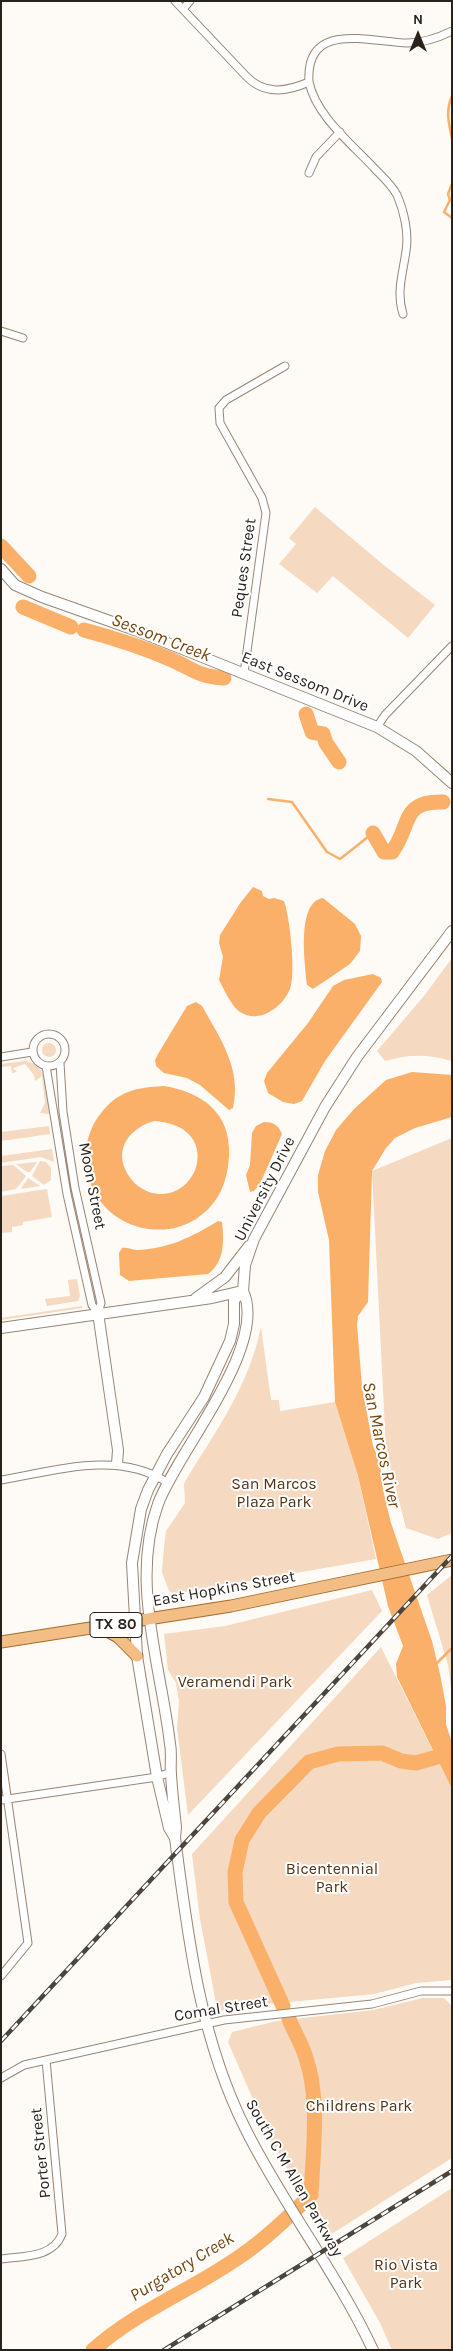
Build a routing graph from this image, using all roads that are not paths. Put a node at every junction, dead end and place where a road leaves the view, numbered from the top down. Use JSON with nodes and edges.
{"nodes":[{"id":1,"x":175,"y":1,"type":"edge"},
{"id":2,"x":190,"y":1,"type":"edge"},
{"id":3,"x":182,"y":9,"type":"junction"},
{"id":4,"x":452,"y":31,"type":"edge"},
{"id":5,"x":309,"y":82,"type":"junction"},
{"id":6,"x":340,"y":132,"type":"junction"},
{"id":7,"x":309,"y":174,"type":"dead end"},
{"id":8,"x":403,"y":314,"type":"dead end"},
{"id":9,"x":1,"y":331,"type":"edge"},
{"id":10,"x":23,"y":338,"type":"dead end"},
{"id":11,"x":285,"y":366,"type":"dead end"},
{"id":12,"x":1,"y":569,"type":"edge"},
{"id":13,"x":452,"y":646,"type":"edge"},
{"id":14,"x":244,"y":673,"type":"junction"},
{"id":15,"x":377,"y":728,"type":"junction"},
{"id":16,"x":452,"y":783,"type":"edge"},
{"id":17,"x":452,"y":931,"type":"edge"},
{"id":18,"x":32,"y":1052,"type":"junction"},
{"id":19,"x":1,"y":1057,"type":"edge"},
{"id":20,"x":60,"y":1063,"type":"junction"},
{"id":21,"x":46,"y":1066,"type":"junction"},
{"id":22,"x":254,"y":1239,"type":"junction"},
{"id":23,"x":242,"y":1291,"type":"junction"},
{"id":24,"x":192,"y":1301,"type":"junction"},
{"id":25,"x":98,"y":1313,"type":"junction"},
{"id":26,"x":1,"y":1328,"type":"edge"},
{"id":27,"x":182,"y":1431,"type":"junction"},
{"id":28,"x":194,"y":1439,"type":"junction"},
{"id":29,"x":117,"y":1464,"type":"junction"},
{"id":30,"x":155,"y":1475,"type":"junction"},
{"id":31,"x":1,"y":1480,"type":"edge"},
{"id":32,"x":168,"y":1483,"type":"junction"},
{"id":33,"x":135,"y":1536,"type":"junction"},
{"id":34,"x":149,"y":1539,"type":"junction"},
{"id":35,"x":452,"y":1560,"type":"edge"},
{"id":36,"x":150,"y":1619,"type":"junction"},
{"id":37,"x":135,"y":1622,"type":"junction"},
{"id":38,"x":100,"y":1628,"type":"junction"},
{"id":39,"x":1,"y":1642,"type":"edge"},
{"id":40,"x":138,"y":1656,"type":"junction"},
{"id":41,"x":1,"y":1754,"type":"edge"},
{"id":42,"x":171,"y":1772,"type":"junction"},
{"id":43,"x":157,"y":1777,"type":"junction"},
{"id":44,"x":4,"y":1800,"type":"edge"},
{"id":45,"x":175,"y":1838,"type":"junction"},
{"id":46,"x":1,"y":1976,"type":"edge"},
{"id":47,"x":452,"y":1991,"type":"edge"},
{"id":48,"x":205,"y":2024,"type":"junction"},
{"id":49,"x":46,"y":2060,"type":"junction"},
{"id":50,"x":1,"y":2078,"type":"edge"},
{"id":51,"x":1,"y":2259,"type":"edge"},
{"id":52,"x":373,"y":2350,"type":"edge"}],
"edges":[{"from":1,"to":3,"type":"street"},
{"from":2,"to":3,"type":"street"},
{"from":3,"to":5,"type":"street"},
{"from":4,"to":5,"type":"street"},
{"from":5,"to":6,"type":"street"},
{"from":6,"to":7,"type":"street"},
{"from":6,"to":8,"type":"street"},
{"from":9,"to":10,"type":"street"},
{"from":11,"to":14,"type":"street","name":"Peques Street"},
{"from":12,"to":14,"type":"street","name":"East Sessom Drive"},
{"from":13,"to":15,"type":"street"},
{"from":14,"to":15,"type":"street","name":"East Sessom Drive"},
{"from":15,"to":16,"type":"street","name":"East Sessom Drive"},
{"from":17,"to":22,"type":"street","name":"University Drive"},
{"from":18,"to":19,"type":"street"},
{"from":18,"to":20,"type":"street"},
{"from":18,"to":21,"type":"street"},
{"from":20,"to":21,"type":"street"},
{"from":20,"to":25,"type":"street","name":"Moon Street"},
{"from":21,"to":25,"type":"street","name":"Moon Street"},
{"from":22,"to":23,"type":"street","name":"University Drive"},
{"from":22,"to":24,"type":"street"},
{"from":23,"to":24,"type":"street"},
{"from":23,"to":27,"type":"street","name":"South C M Allen Parkway"},
{"from":23,"to":28,"type":"street","name":"South C M Allen Parkway"},
{"from":24,"to":25,"type":"street"},
{"from":25,"to":26,"type":"street"},
{"from":25,"to":29,"type":"street","name":"Moon Street"},
{"from":27,"to":28,"type":"street"},
{"from":27,"to":30,"type":"street","name":"South C M Allen Parkway"},
{"from":28,"to":32,"type":"street","name":"South C M Allen Parkway"},
{"from":29,"to":30,"type":"street"},
{"from":29,"to":31,"type":"street"},
{"from":30,"to":32,"type":"street"},
{"from":30,"to":33,"type":"street","name":"South C M Allen Parkway"},
{"from":32,"to":34,"type":"street","name":"South C M Allen Parkway"},
{"from":33,"to":34,"type":"street"},
{"from":33,"to":37,"type":"street","name":"South C M Allen Parkway"},
{"from":34,"to":36,"type":"street","name":"South C M Allen Parkway"},
{"from":35,"to":36,"type":"main road","name":"East Hopkins Street","number":"TX 80"},
{"from":36,"to":37,"type":"main road","name":"East Hopkins Street","number":"TX 80"},
{"from":36,"to":42,"type":"street","name":"South C M Allen Parkway"},
{"from":37,"to":38,"type":"main road","name":"East Hopkins Street","number":"TX 80"},
{"from":37,"to":40,"type":"street","name":"South C M Allen Parkway"},
{"from":38,"to":39,"type":"main road","name":"East Hopkins Street","number":"TX 80"},
{"from":38,"to":40,"type":"main road"},
{"from":40,"to":43,"type":"street","name":"South C M Allen Parkway"},
{"from":41,"to":44,"type":"street"},
{"from":42,"to":43,"type":"street"},
{"from":42,"to":45,"type":"street","name":"South C M Allen Parkway"},
{"from":43,"to":44,"type":"street"},
{"from":43,"to":45,"type":"street","name":"South C M Allen Parkway"},
{"from":44,"to":46,"type":"street"},
{"from":45,"to":48,"type":"street","name":"South C M Allen Parkway"},
{"from":47,"to":48,"type":"street","name":"Comal Street"},
{"from":48,"to":49,"type":"street","name":"Comal Street"},
{"from":48,"to":52,"type":"street","name":"South C M Allen Parkway"},
{"from":49,"to":50,"type":"street","name":"Comal Street"},
{"from":49,"to":51,"type":"street","name":"Porter Street"}]}
